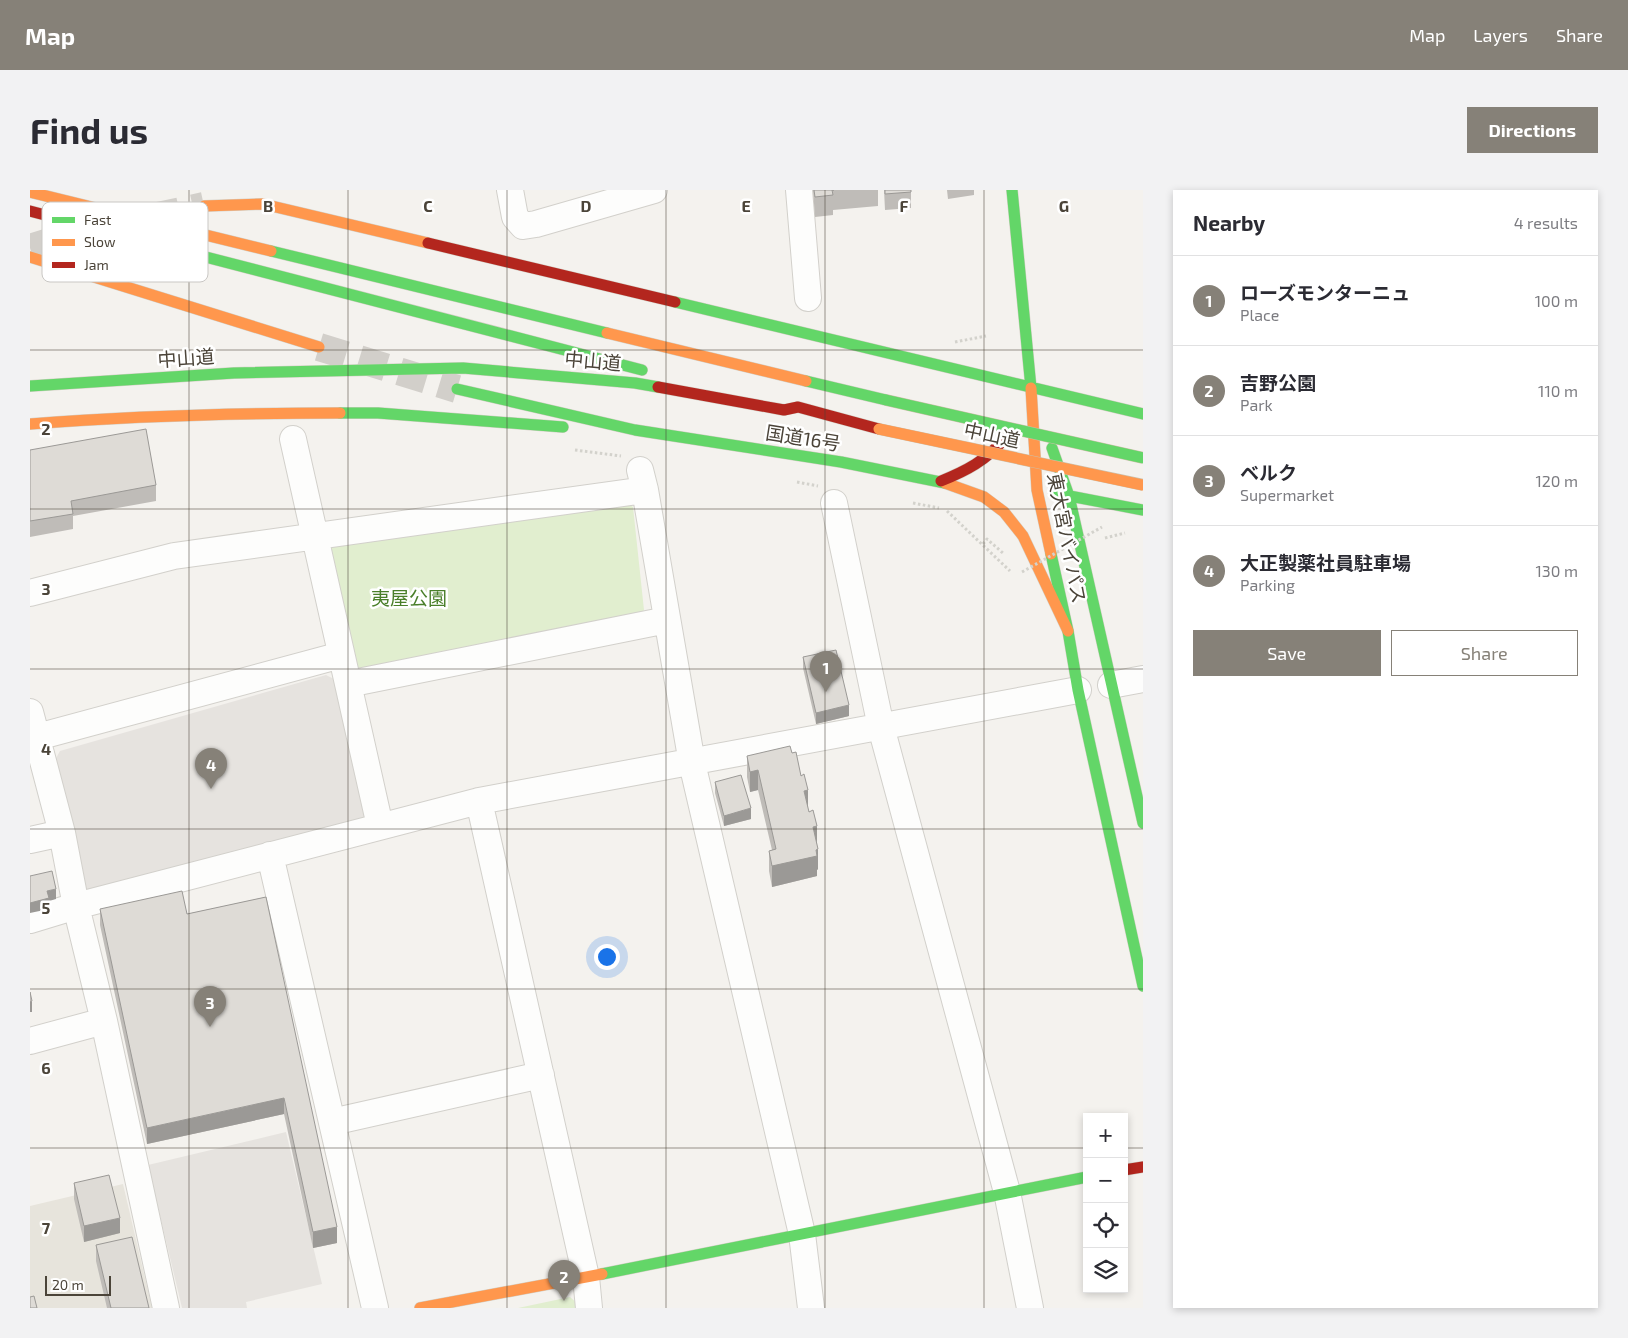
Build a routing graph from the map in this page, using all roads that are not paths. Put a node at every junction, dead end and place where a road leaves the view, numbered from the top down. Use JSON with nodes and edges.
{"nodes":[{"id":1,"x":510,"y":190,"type":"edge"},
{"id":2,"x":654,"y":190,"type":"edge"},
{"id":3,"x":799,"y":190,"type":"edge"},
{"id":4,"x":1012,"y":190,"type":"edge"},
{"id":5,"x":30,"y":192,"type":"edge"},
{"id":6,"x":226,"y":193,"type":"dead end"},
{"id":7,"x":71,"y":202,"type":"edge"},
{"id":8,"x":264,"y":204,"type":"junction"},
{"id":9,"x":208,"y":206,"type":"tunnel mouth"},
{"id":10,"x":208,"y":236,"type":"edge"},
{"id":11,"x":30,"y":257,"type":"edge"},
{"id":12,"x":208,"y":257,"type":"edge"},
{"id":13,"x":42,"y":261,"type":"edge"},
{"id":14,"x":111,"y":282,"type":"edge"},
{"id":15,"x":808,"y":298,"type":"dead end"},
{"id":16,"x":320,"y":347,"type":"tunnel mouth"},
{"id":17,"x":657,"y":373,"type":"dead end"},
{"id":18,"x":30,"y":386,"type":"edge"},
{"id":19,"x":1031,"y":388,"type":"junction"},
{"id":20,"x":457,"y":389,"type":"tunnel mouth"},
{"id":21,"x":731,"y":389,"type":"dead end"},
{"id":22,"x":798,"y":407,"type":"junction"},
{"id":23,"x":1143,"y":414,"type":"edge"},
{"id":24,"x":30,"y":424,"type":"edge"},
{"id":25,"x":635,"y":430,"type":"junction"},
{"id":26,"x":293,"y":439,"type":"dead end"},
{"id":27,"x":1143,"y":458,"type":"edge"},
{"id":28,"x":941,"y":481,"type":"junction"},
{"id":29,"x":1143,"y":485,"type":"edge"},
{"id":30,"x":1037,"y":490,"type":"junction"},
{"id":31,"x":828,"y":495,"type":"road end"},
{"id":32,"x":1069,"y":496,"type":"junction"},
{"id":33,"x":1143,"y":510,"type":"edge"},
{"id":34,"x":315,"y":537,"type":"junction"},
{"id":35,"x":30,"y":593,"type":"edge"},
{"id":36,"x":667,"y":620,"type":"junction"},
{"id":37,"x":1068,"y":631,"type":"junction"},
{"id":38,"x":341,"y":655,"type":"junction"},
{"id":39,"x":1143,"y":679,"type":"edge"},
{"id":40,"x":348,"y":684,"type":"junction"},
{"id":41,"x":1111,"y":685,"type":"junction"},
{"id":42,"x":1078,"y":690,"type":"junction"},
{"id":43,"x":881,"y":727,"type":"junction"},
{"id":44,"x":32,"y":729,"type":"edge"},
{"id":45,"x":692,"y":763,"type":"junction"},
{"id":46,"x":479,"y":801,"type":"junction"},
{"id":47,"x":1143,"y":823,"type":"edge"},
{"id":48,"x":380,"y":826,"type":"junction"},
{"id":49,"x":62,"y":833,"type":"junction"},
{"id":50,"x":30,"y":840,"type":"edge"},
{"id":51,"x":270,"y":855,"type":"junction"},
{"id":52,"x":76,"y":906,"type":"junction"},
{"id":53,"x":30,"y":920,"type":"edge"},
{"id":54,"x":1143,"y":986,"type":"edge"},
{"id":55,"x":104,"y":1021,"type":"junction"},
{"id":56,"x":30,"y":1041,"type":"edge"},
{"id":57,"x":541,"y":1075,"type":"junction"},
{"id":58,"x":332,"y":1122,"type":"junction"},
{"id":59,"x":1143,"y":1167,"type":"edge"},
{"id":60,"x":1128,"y":1169,"type":"edge"},
{"id":61,"x":1083,"y":1178,"type":"edge"},
{"id":62,"x":1007,"y":1192,"type":"junction"},
{"id":63,"x":802,"y":1234,"type":"junction"},
{"id":64,"x":586,"y":1277,"type":"junction"},
{"id":65,"x":166,"y":1308,"type":"edge"},
{"id":66,"x":374,"y":1308,"type":"edge"},
{"id":67,"x":420,"y":1308,"type":"edge"},
{"id":68,"x":589,"y":1308,"type":"edge"},
{"id":69,"x":811,"y":1308,"type":"edge"},
{"id":70,"x":1030,"y":1308,"type":"edge"}],
"edges":[{"from":1,"to":2,"type":"street"},
{"from":3,"to":15,"type":"street"},
{"from":4,"to":19,"type":"main road"},
{"from":5,"to":7,"type":"main road","bridge":true},
{"from":6,"to":8,"type":"main road"},
{"from":8,"to":9,"type":"main road"},
{"from":8,"to":19,"type":"main road"},
{"from":10,"to":27,"type":"main road","bridge":true},
{"from":11,"to":13,"type":"main road"},
{"from":12,"to":17,"type":"main road"},
{"from":14,"to":16,"type":"main road"},
{"from":18,"to":22,"type":"main road","name":"中山道"},
{"from":19,"to":23,"type":"main road"},
{"from":19,"to":28,"type":"main road"},
{"from":19,"to":30,"type":"main road","name":"東大宮バイパス"},
{"from":19,"to":32,"type":"main road","name":"東大宮バイパス"},
{"from":20,"to":25,"type":"main road","name":"国道16号"},
{"from":21,"to":22,"type":"main road"},
{"from":22,"to":29,"type":"main road","name":"中山道","bridge":true},
{"from":24,"to":25,"type":"main road"},
{"from":25,"to":28,"type":"main road","name":"国道16号"},
{"from":26,"to":34,"type":"street"},
{"from":28,"to":37,"type":"main road","name":"国道16号"},
{"from":30,"to":32,"type":"main road"},
{"from":30,"to":37,"type":"main road","name":"東大宮バイパス"},
{"from":31,"to":43,"type":"street"},
{"from":32,"to":33,"type":"main road"},
{"from":32,"to":41,"type":"main road","name":"東大宮バイパス"},
{"from":34,"to":35,"type":"street"},
{"from":34,"to":36,"type":"street"},
{"from":34,"to":38,"type":"street"},
{"from":36,"to":40,"type":"street"},
{"from":36,"to":45,"type":"street"},
{"from":37,"to":42,"type":"main road","name":"東大宮バイパス"},
{"from":38,"to":40,"type":"street"},
{"from":38,"to":44,"type":"street"},
{"from":39,"to":41,"type":"street"},
{"from":40,"to":48,"type":"street"},
{"from":41,"to":47,"type":"main road","name":"東大宮バイパス"},
{"from":42,"to":43,"type":"street"},
{"from":42,"to":54,"type":"main road","name":"東大宮バイパス"},
{"from":43,"to":45,"type":"street"},
{"from":43,"to":62,"type":"street"},
{"from":44,"to":49,"type":"street"},
{"from":45,"to":46,"type":"street"},
{"from":45,"to":63,"type":"street"},
{"from":46,"to":48,"type":"street"},
{"from":46,"to":57,"type":"street"},
{"from":48,"to":51,"type":"street"},
{"from":49,"to":50,"type":"street"},
{"from":49,"to":52,"type":"street"},
{"from":51,"to":52,"type":"street"},
{"from":51,"to":58,"type":"street"},
{"from":52,"to":53,"type":"street"},
{"from":52,"to":55,"type":"street"},
{"from":55,"to":56,"type":"street"},
{"from":55,"to":65,"type":"street"},
{"from":57,"to":58,"type":"street"},
{"from":57,"to":64,"type":"street"},
{"from":58,"to":66,"type":"street"},
{"from":59,"to":60,"type":"main road"},
{"from":61,"to":62,"type":"main road"},
{"from":62,"to":63,"type":"main road"},
{"from":62,"to":70,"type":"street"},
{"from":63,"to":64,"type":"main road"},
{"from":63,"to":69,"type":"street"},
{"from":64,"to":67,"type":"main road"},
{"from":64,"to":68,"type":"street"}]}
